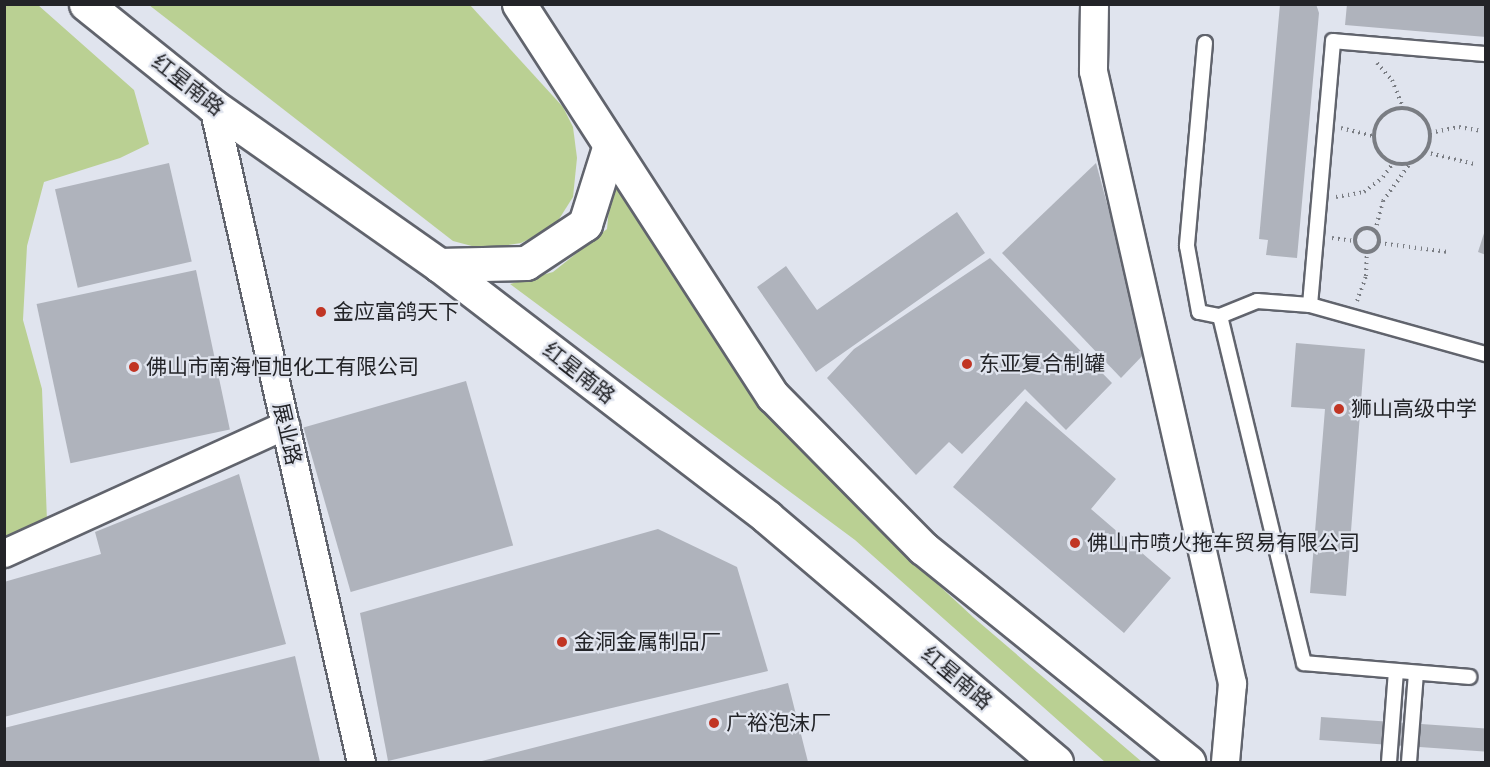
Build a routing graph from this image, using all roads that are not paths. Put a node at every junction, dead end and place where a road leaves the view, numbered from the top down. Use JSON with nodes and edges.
{"nodes":[{"id":1,"x":86,"y":4,"type":"edge"},
{"id":2,"x":519,"y":4,"type":"edge"},
{"id":3,"x":1094,"y":4,"type":"edge"},
{"id":4,"x":1205,"y":43,"type":"dead end"},
{"id":5,"x":1485,"y":54,"type":"edge"},
{"id":6,"x":213,"y":106,"type":"junction"},
{"id":7,"x":609,"y":148,"type":"junction"},
{"id":8,"x":439,"y":265,"type":"junction"},
{"id":9,"x":1310,"y":305,"type":"junction"},
{"id":10,"x":1220,"y":316,"type":"junction"},
{"id":11,"x":1485,"y":354,"type":"edge"},
{"id":12,"x":285,"y":425,"type":"junction"},
{"id":13,"x":4,"y":553,"type":"edge"},
{"id":14,"x":1396,"y":671,"type":"junction"},
{"id":15,"x":1416,"y":673,"type":"junction"},
{"id":16,"x":1469,"y":677,"type":"dead end"},
{"id":17,"x":361,"y":762,"type":"edge"},
{"id":18,"x":1056,"y":762,"type":"edge"},
{"id":19,"x":1188,"y":762,"type":"edge"},
{"id":20,"x":1225,"y":762,"type":"edge"},
{"id":21,"x":1389,"y":762,"type":"edge"},
{"id":22,"x":1409,"y":762,"type":"edge"}],
"edges":[{"from":1,"to":6,"type":"main road","name":"红星南路"},
{"from":2,"to":7,"type":"main road"},
{"from":3,"to":20,"type":"street"},
{"from":4,"to":10,"type":"lane"},
{"from":5,"to":9,"type":"lane"},
{"from":6,"to":8,"type":"main road","name":"红星南路"},
{"from":6,"to":12,"type":"street","name":"展业路"},
{"from":7,"to":8,"type":"main road"},
{"from":7,"to":19,"type":"main road"},
{"from":8,"to":18,"type":"main road","name":"红星南路"},
{"from":9,"to":10,"type":"lane"},
{"from":9,"to":11,"type":"lane"},
{"from":10,"to":14,"type":"lane"},
{"from":12,"to":13,"type":"street"},
{"from":12,"to":17,"type":"street","name":"展业路"},
{"from":14,"to":15,"type":"lane"},
{"from":14,"to":21,"type":"lane"},
{"from":15,"to":16,"type":"lane"},
{"from":15,"to":22,"type":"lane"}]}
